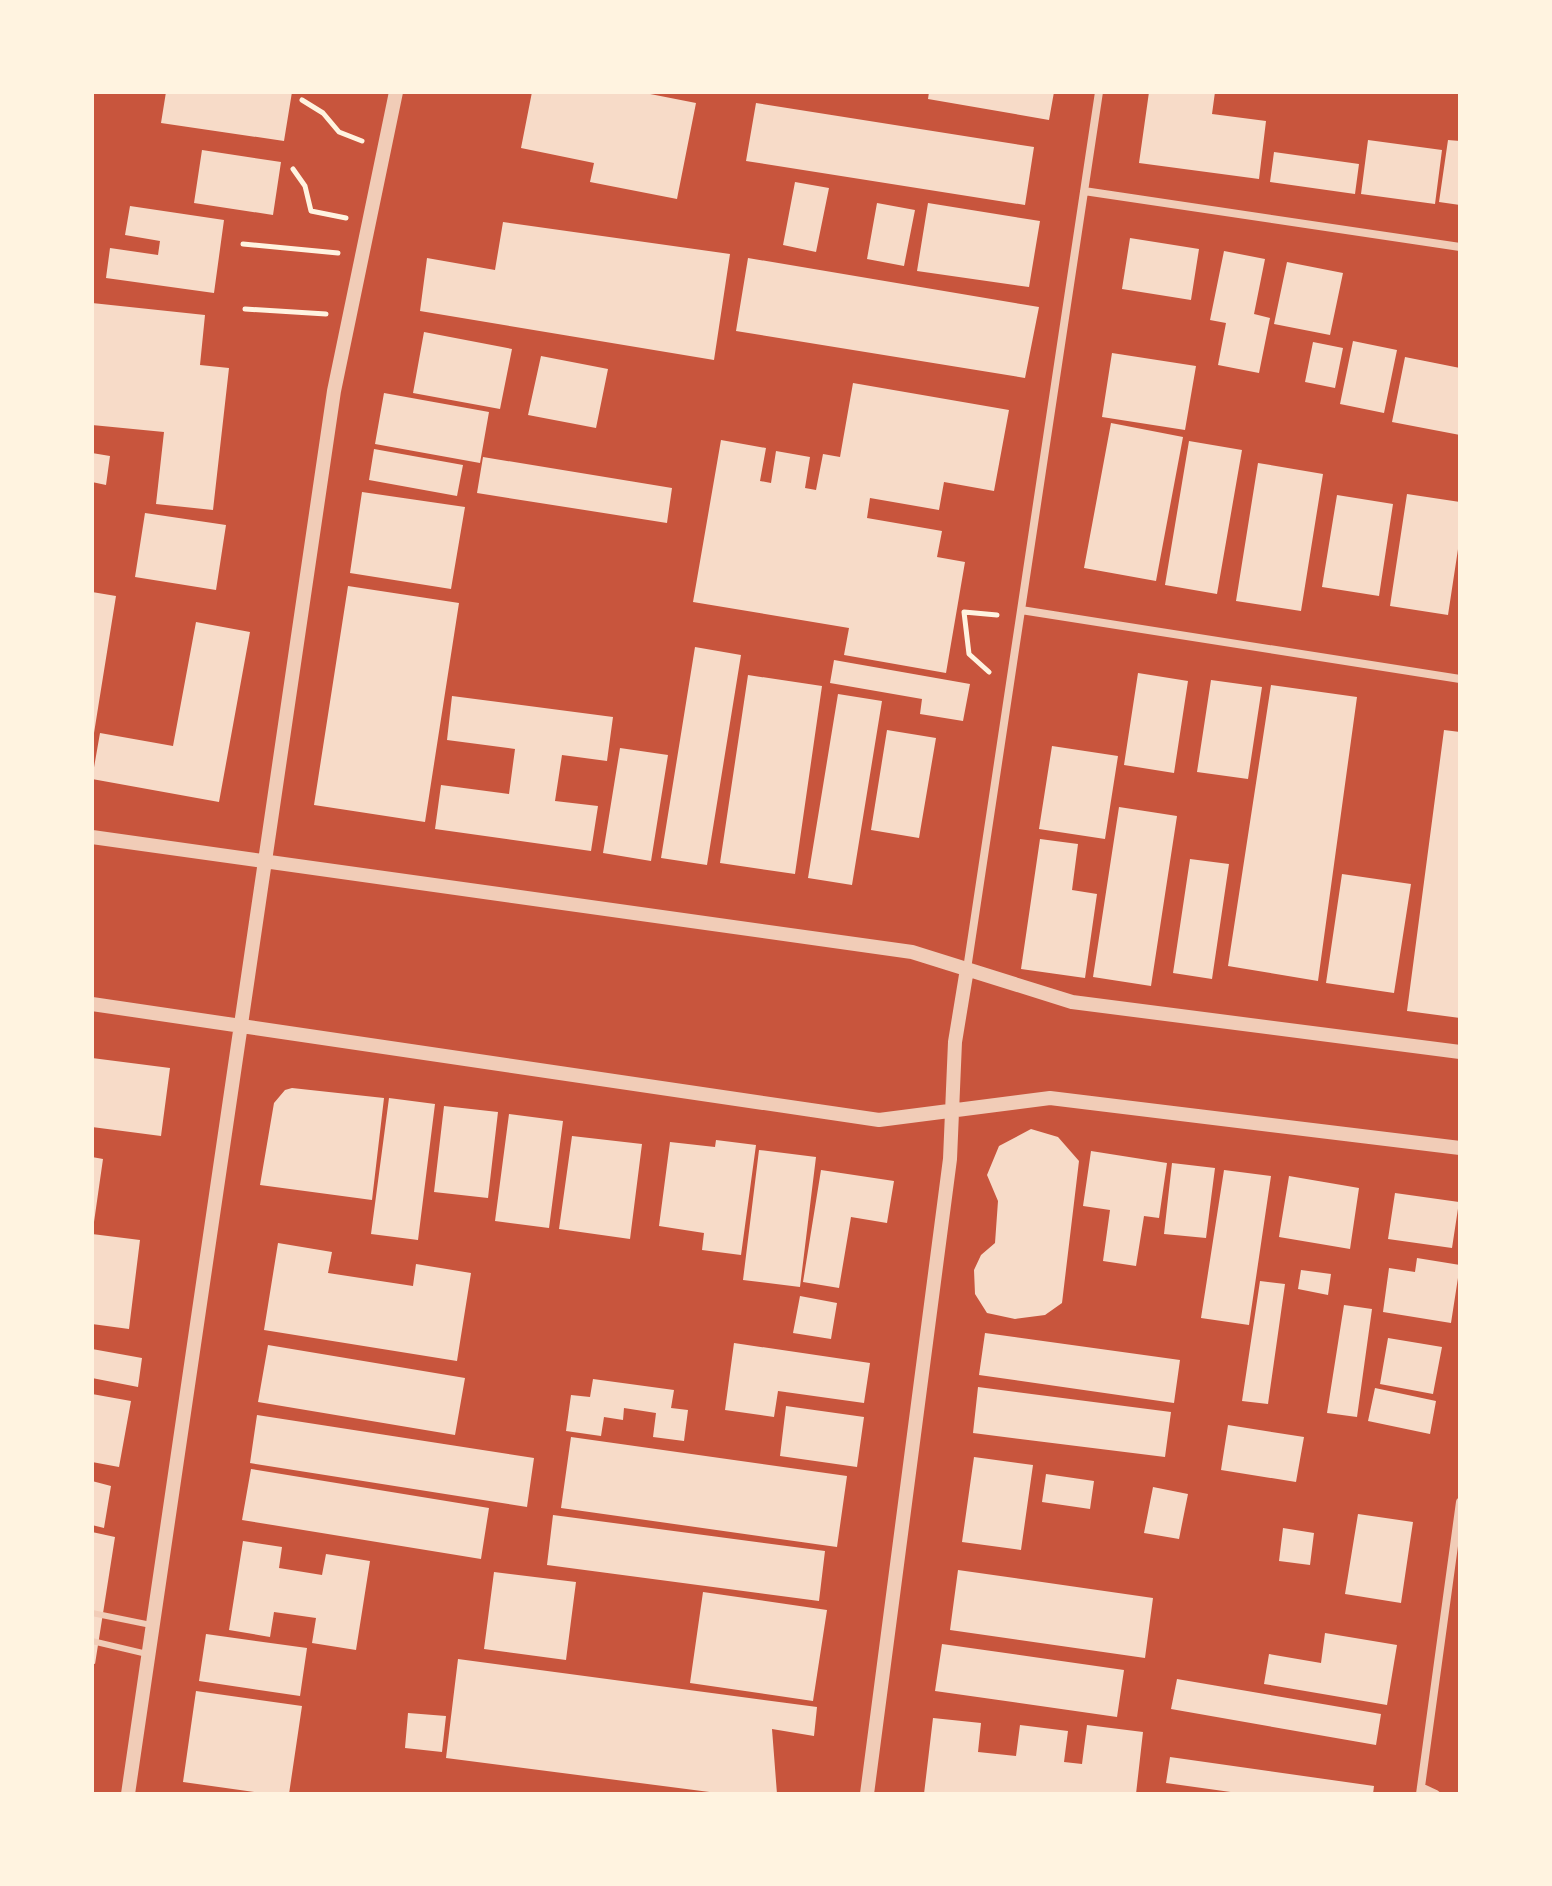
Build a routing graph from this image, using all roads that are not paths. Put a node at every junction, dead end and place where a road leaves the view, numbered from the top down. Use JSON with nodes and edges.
{"nodes":[{"id":1,"x":396,"y":92,"type":"edge"},
{"id":2,"x":1099,"y":92,"type":"edge"},
{"id":3,"x":1084,"y":191,"type":"junction"},
{"id":4,"x":1460,"y":247,"type":"edge"},
{"id":5,"x":1021,"y":610,"type":"junction"},
{"id":6,"x":1460,"y":679,"type":"edge"},
{"id":7,"x":92,"y":837,"type":"edge"},
{"id":8,"x":265,"y":861,"type":"junction"},
{"id":9,"x":967,"y":969,"type":"junction"},
{"id":10,"x":92,"y":1004,"type":"edge"},
{"id":11,"x":241,"y":1026,"type":"junction"},
{"id":12,"x":1460,"y":1052,"type":"edge"},
{"id":13,"x":952,"y":1111,"type":"junction"},
{"id":14,"x":1460,"y":1148,"type":"edge"},
{"id":15,"x":1460,"y":1502,"type":"edge"},
{"id":16,"x":92,"y":1613,"type":"edge"},
{"id":17,"x":153,"y":1625,"type":"junction"},
{"id":18,"x":92,"y":1641,"type":"edge"},
{"id":19,"x":149,"y":1654,"type":"junction"},
{"id":20,"x":1420,"y":1791,"type":"edge"},
{"id":21,"x":128,"y":1794,"type":"edge"},
{"id":22,"x":867,"y":1794,"type":"edge"},
{"id":23,"x":1436,"y":1794,"type":"edge"}],
"edges":[{"from":1,"to":8,"type":"street"},
{"from":2,"to":3,"type":"street"},
{"from":3,"to":4,"type":"street"},
{"from":3,"to":5,"type":"street"},
{"from":5,"to":6,"type":"street"},
{"from":5,"to":9,"type":"street"},
{"from":7,"to":8,"type":"street"},
{"from":8,"to":9,"type":"street"},
{"from":8,"to":11,"type":"street"},
{"from":9,"to":12,"type":"street"},
{"from":9,"to":13,"type":"street"},
{"from":10,"to":11,"type":"street"},
{"from":11,"to":13,"type":"street"},
{"from":11,"to":17,"type":"street"},
{"from":13,"to":14,"type":"street"},
{"from":13,"to":22,"type":"street"},
{"from":15,"to":20,"type":"street"},
{"from":16,"to":17,"type":"lane"},
{"from":17,"to":19,"type":"street"},
{"from":18,"to":19,"type":"lane"},
{"from":19,"to":21,"type":"street"},
{"from":20,"to":23,"type":"street"}]}
